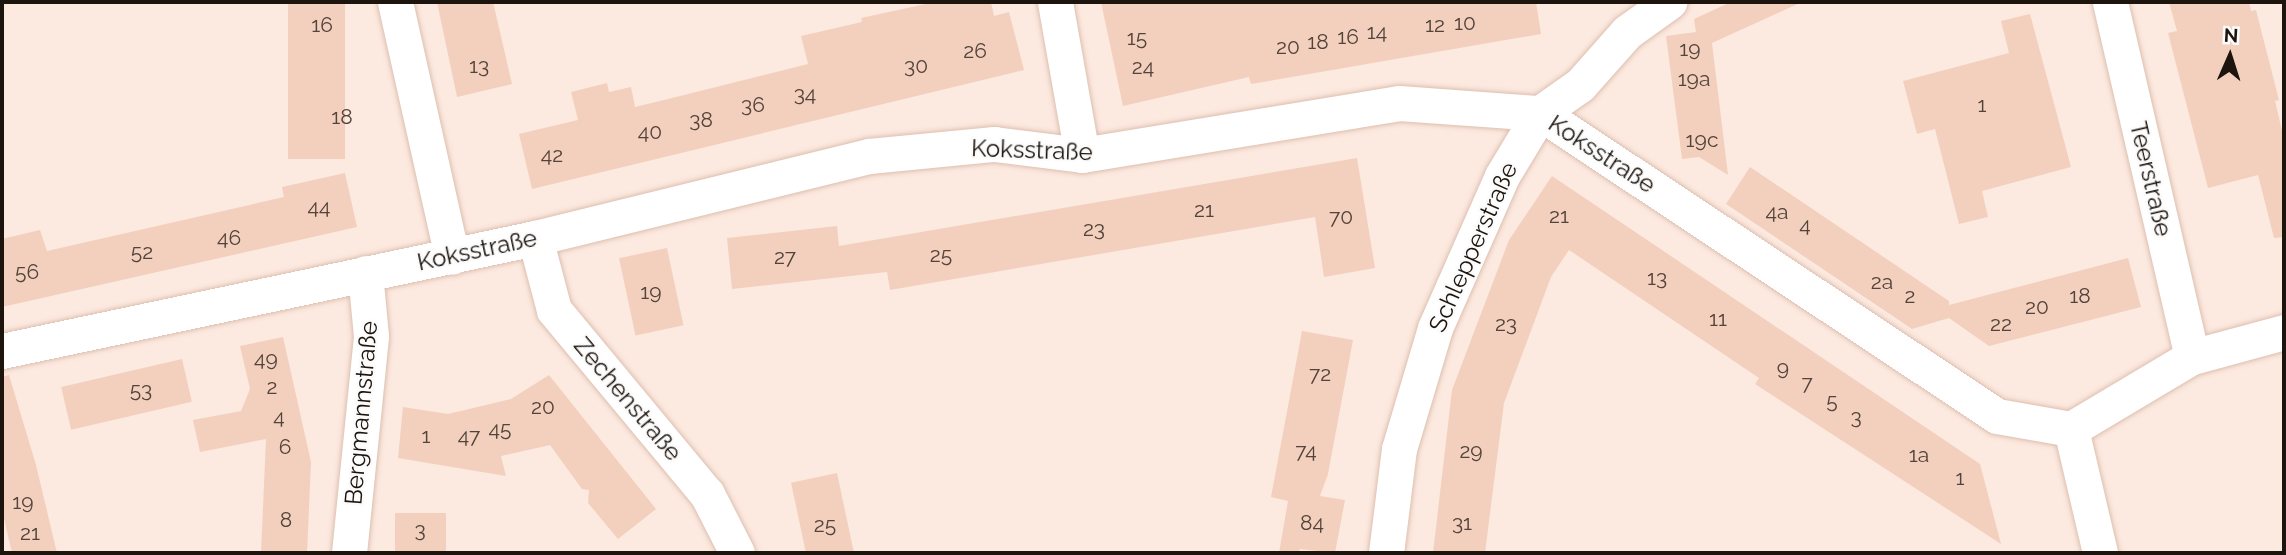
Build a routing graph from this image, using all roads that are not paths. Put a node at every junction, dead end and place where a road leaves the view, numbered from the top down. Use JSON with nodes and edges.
{"nodes":[{"id":1,"x":396,"y":2,"type":"edge"},
{"id":2,"x":1055,"y":2,"type":"edge"},
{"id":3,"x":1669,"y":2,"type":"edge"},
{"id":4,"x":2110,"y":2,"type":"edge"},
{"id":5,"x":1540,"y":113,"type":"junction"},
{"id":6,"x":1082,"y":155,"type":"junction"},
{"id":7,"x":535,"y":239,"type":"junction"},
{"id":8,"x":452,"y":257,"type":"junction"},
{"id":9,"x":365,"y":273,"type":"junction"},
{"id":10,"x":2284,"y":332,"type":"edge"},
{"id":11,"x":2,"y":351,"type":"edge"},
{"id":12,"x":2192,"y":357,"type":"junction"},
{"id":13,"x":2071,"y":429,"type":"junction"},
{"id":14,"x":349,"y":553,"type":"edge"},
{"id":15,"x":737,"y":553,"type":"edge"},
{"id":16,"x":1386,"y":553,"type":"edge"},
{"id":17,"x":2100,"y":553,"type":"edge"}],
"edges":[{"from":1,"to":8,"type":"street"},
{"from":2,"to":6,"type":"street"},
{"from":3,"to":5,"type":"street","name":"Schlepperstraße"},
{"from":4,"to":12,"type":"street","name":"Teerstraße"},
{"from":5,"to":6,"type":"street","name":"Koksstraße"},
{"from":5,"to":13,"type":"street","name":"Koksstraße"},
{"from":5,"to":16,"type":"street","name":"Schlepperstraße"},
{"from":6,"to":7,"type":"street","name":"Koksstraße"},
{"from":7,"to":8,"type":"street","name":"Koksstraße"},
{"from":7,"to":15,"type":"street","name":"Zechenstraße"},
{"from":8,"to":9,"type":"street","name":"Koksstraße"},
{"from":9,"to":11,"type":"street","name":"Koksstraße"},
{"from":9,"to":14,"type":"street","name":"Bergmannstraße"},
{"from":10,"to":12,"type":"street"},
{"from":12,"to":13,"type":"street"},
{"from":13,"to":17,"type":"street"}]}
